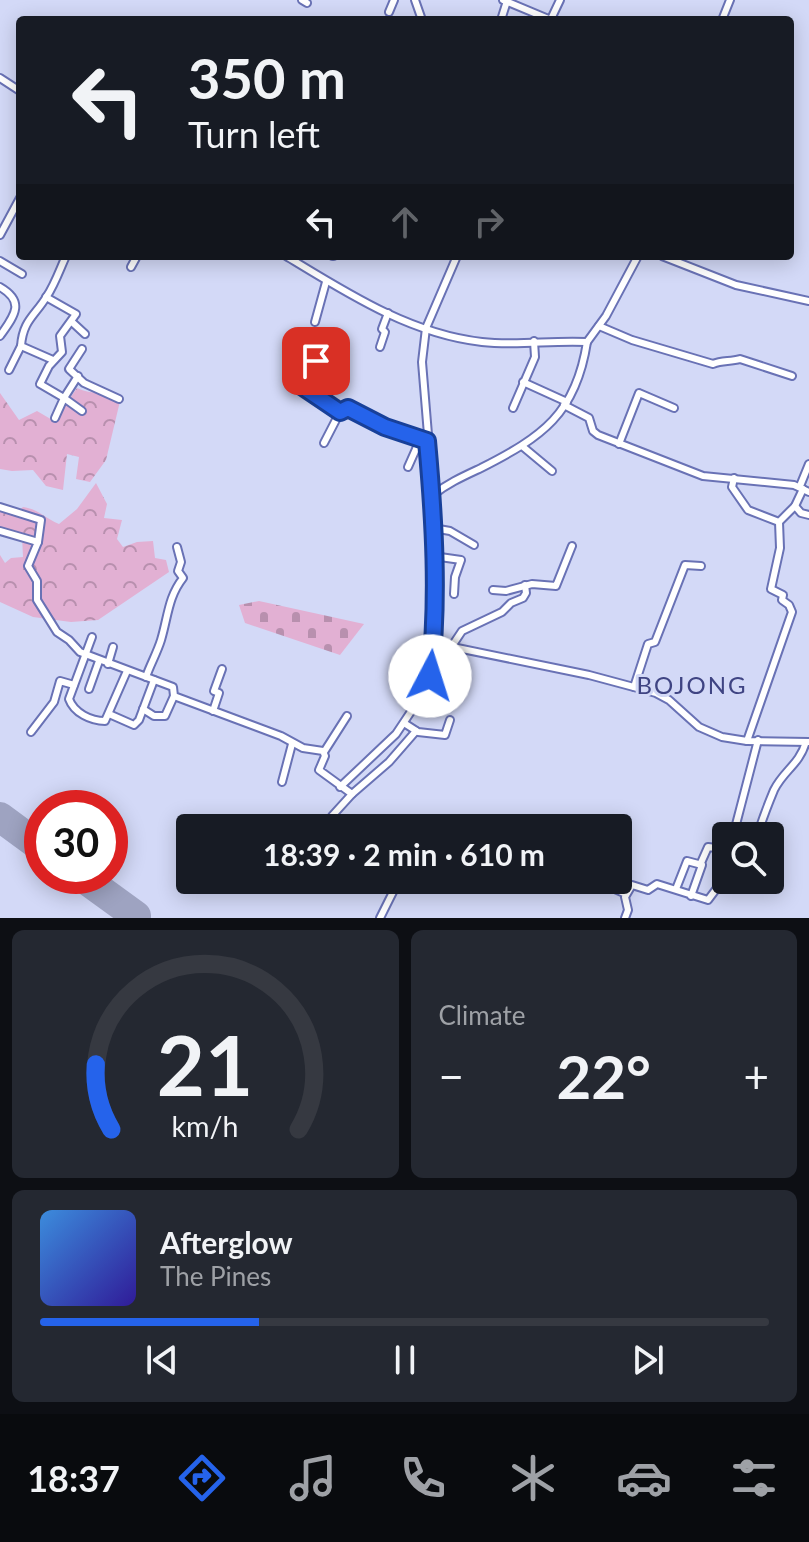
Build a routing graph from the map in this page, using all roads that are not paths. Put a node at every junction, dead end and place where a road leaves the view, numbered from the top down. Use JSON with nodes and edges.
{"nodes":[{"id":1,"x":394,"y":0,"type":"edge"},
{"id":2,"x":505,"y":1,"type":"edge"},
{"id":3,"x":389,"y":12,"type":"dead end"},
{"id":4,"x":541,"y":16,"type":"edge"},
{"id":5,"x":16,"y":205,"type":"edge"},
{"id":6,"x":0,"y":235,"type":"edge"},
{"id":7,"x":64,"y":260,"type":"edge"},
{"id":8,"x":135,"y":260,"type":"edge"},
{"id":9,"x":292,"y":260,"type":"edge"},
{"id":10,"x":455,"y":260,"type":"edge"},
{"id":11,"x":636,"y":260,"type":"edge"},
{"id":12,"x":672,"y":260,"type":"edge"},
{"id":13,"x":0,"y":261,"type":"edge"},
{"id":14,"x":131,"y":267,"type":"dead end"},
{"id":15,"x":22,"y":274,"type":"dead end"},
{"id":16,"x":326,"y":282,"type":"junction"},
{"id":17,"x":0,"y":287,"type":"edge"},
{"id":18,"x":46,"y":297,"type":"junction"},
{"id":19,"x":809,"y":301,"type":"edge"},
{"id":20,"x":15,"y":310,"type":"junction"},
{"id":21,"x":388,"y":313,"type":"junction"},
{"id":22,"x":29,"y":318,"type":"junction"},
{"id":23,"x":72,"y":322,"type":"junction"},
{"id":24,"x":315,"y":322,"type":"dead end"},
{"id":25,"x":599,"y":326,"type":"junction"},
{"id":26,"x":426,"y":328,"type":"junction"},
{"id":27,"x":85,"y":334,"type":"dead end"},
{"id":28,"x":329,"y":334,"type":"dead end"},
{"id":29,"x":0,"y":336,"type":"edge"},
{"id":30,"x":534,"y":341,"type":"junction"},
{"id":31,"x":587,"y":342,"type":"junction"},
{"id":32,"x":21,"y":346,"type":"junction"},
{"id":33,"x":380,"y":347,"type":"dead end"},
{"id":34,"x":82,"y":349,"type":"dead end"},
{"id":35,"x":53,"y":360,"type":"junction"},
{"id":36,"x":9,"y":370,"type":"dead end"},
{"id":37,"x":295,"y":370,"type":"dead end"},
{"id":38,"x":78,"y":376,"type":"junction"},
{"id":39,"x":792,"y":376,"type":"dead end"},
{"id":40,"x":523,"y":382,"type":"junction"},
{"id":41,"x":300,"y":385,"type":"junction"},
{"id":42,"x":64,"y":398,"type":"junction"},
{"id":43,"x":119,"y":399,"type":"dead end"},
{"id":44,"x":566,"y":403,"type":"junction"},
{"id":45,"x":513,"y":408,"type":"dead end"},
{"id":46,"x":674,"y":408,"type":"dead end"},
{"id":47,"x":82,"y":411,"type":"dead end"},
{"id":48,"x":340,"y":412,"type":"junction"},
{"id":49,"x":55,"y":418,"type":"dead end"},
{"id":50,"x":424,"y":440,"type":"junction"},
{"id":51,"x":324,"y":443,"type":"dead end"},
{"id":52,"x":619,"y":444,"type":"junction"},
{"id":53,"x":522,"y":446,"type":"junction"},
{"id":54,"x":809,"y":464,"type":"edge"},
{"id":55,"x":408,"y":467,"type":"dead end"},
{"id":56,"x":552,"y":471,"type":"dead end"},
{"id":57,"x":734,"y":478,"type":"junction"},
{"id":58,"x":804,"y":489,"type":"edge"},
{"id":59,"x":433,"y":495,"type":"junction"},
{"id":60,"x":795,"y":506,"type":"junction"},
{"id":61,"x":0,"y":507,"type":"edge"},
{"id":62,"x":809,"y":515,"type":"edge"},
{"id":63,"x":779,"y":522,"type":"junction"},
{"id":64,"x":433,"y":528,"type":"junction"},
{"id":65,"x":0,"y":531,"type":"edge"},
{"id":66,"x":38,"y":542,"type":"junction"},
{"id":67,"x":474,"y":545,"type":"dead end"},
{"id":68,"x":572,"y":546,"type":"dead end"},
{"id":69,"x":177,"y":547,"type":"dead end"},
{"id":70,"x":433,"y":556,"type":"junction"},
{"id":71,"x":701,"y":566,"type":"dead end"},
{"id":72,"x":525,"y":585,"type":"junction"},
{"id":73,"x":493,"y":590,"type":"dead end"},
{"id":74,"x":454,"y":594,"type":"dead end"},
{"id":75,"x":92,"y":637,"type":"dead end"},
{"id":76,"x":433,"y":643,"type":"junction"},
{"id":77,"x":452,"y":646,"type":"junction"},
{"id":78,"x":113,"y":647,"type":"dead end"},
{"id":79,"x":86,"y":655,"type":"junction"},
{"id":80,"x":99,"y":661,"type":"junction"},
{"id":81,"x":108,"y":664,"type":"junction"},
{"id":82,"x":222,"y":669,"type":"dead end"},
{"id":83,"x":127,"y":671,"type":"junction"},
{"id":84,"x":146,"y":677,"type":"junction"},
{"id":85,"x":154,"y":680,"type":"junction"},
{"id":86,"x":74,"y":685,"type":"junction"},
{"id":87,"x":634,"y":687,"type":"junction"},
{"id":88,"x":89,"y":689,"type":"dead end"},
{"id":89,"x":174,"y":696,"type":"junction"},
{"id":90,"x":143,"y":709,"type":"junction"},
{"id":91,"x":213,"y":711,"type":"junction"},
{"id":92,"x":109,"y":714,"type":"junction"},
{"id":93,"x":347,"y":716,"type":"dead end"},
{"id":94,"x":450,"y":720,"type":"dead end"},
{"id":95,"x":404,"y":723,"type":"junction"},
{"id":96,"x":416,"y":731,"type":"junction"},
{"id":97,"x":31,"y":732,"type":"dead end"},
{"id":98,"x":758,"y":740,"type":"junction"},
{"id":99,"x":747,"y":741,"type":"junction"},
{"id":100,"x":807,"y":742,"type":"edge"},
{"id":101,"x":292,"y":744,"type":"junction"},
{"id":102,"x":324,"y":752,"type":"junction"},
{"id":103,"x":282,"y":782,"type":"dead end"},
{"id":104,"x":340,"y":787,"type":"junction"},
{"id":105,"x":352,"y":794,"type":"junction"},
{"id":106,"x":730,"y":807,"type":"dead end"},
{"id":107,"x":741,"y":808,"type":"junction"},
{"id":108,"x":334,"y":814,"type":"edge"},
{"id":109,"x":737,"y":822,"type":"edge"},
{"id":110,"x":762,"y":822,"type":"edge"},
{"id":111,"x":712,"y":848,"type":"edge"},
{"id":112,"x":700,"y":865,"type":"junction"},
{"id":113,"x":632,"y":886,"type":"edge"},
{"id":114,"x":676,"y":889,"type":"junction"},
{"id":115,"x":392,"y":894,"type":"edge"},
{"id":116,"x":626,"y":894,"type":"edge"},
{"id":117,"x":713,"y":894,"type":"edge"},
{"id":118,"x":691,"y":896,"type":"junction"},
{"id":119,"x":380,"y":918,"type":"edge"},
{"id":120,"x":625,"y":918,"type":"edge"}],
"edges":[{"from":1,"to":3,"type":"street"},
{"from":2,"to":4,"type":"street"},
{"from":5,"to":6,"type":"street"},
{"from":7,"to":18,"type":"street"},
{"from":8,"to":14,"type":"street"},
{"from":9,"to":16,"type":"street"},
{"from":10,"to":26,"type":"street"},
{"from":11,"to":25,"type":"street"},
{"from":12,"to":19,"type":"street"},
{"from":13,"to":15,"type":"street"},
{"from":16,"to":21,"type":"street"},
{"from":16,"to":24,"type":"street"},
{"from":17,"to":20,"type":"street"},
{"from":18,"to":22,"type":"street"},
{"from":18,"to":23,"type":"street"},
{"from":20,"to":22,"type":"street"},
{"from":20,"to":29,"type":"street"},
{"from":21,"to":26,"type":"street"},
{"from":21,"to":33,"type":"street"},
{"from":22,"to":32,"type":"street"},
{"from":23,"to":27,"type":"street"},
{"from":23,"to":35,"type":"street"},
{"from":25,"to":31,"type":"street"},
{"from":25,"to":39,"type":"street"},
{"from":26,"to":30,"type":"street"},
{"from":26,"to":50,"type":"street"},
{"from":28,"to":41,"type":"street"},
{"from":30,"to":31,"type":"street"},
{"from":30,"to":40,"type":"street"},
{"from":31,"to":44,"type":"street"},
{"from":32,"to":35,"type":"street"},
{"from":32,"to":36,"type":"street"},
{"from":34,"to":38,"type":"street"},
{"from":35,"to":42,"type":"street"},
{"from":37,"to":41,"type":"street"},
{"from":38,"to":42,"type":"street"},
{"from":38,"to":43,"type":"street"},
{"from":40,"to":44,"type":"street"},
{"from":40,"to":45,"type":"street"},
{"from":41,"to":48,"type":"street"},
{"from":42,"to":47,"type":"street"},
{"from":42,"to":49,"type":"street"},
{"from":44,"to":52,"type":"street"},
{"from":44,"to":53,"type":"street"},
{"from":46,"to":52,"type":"street"},
{"from":48,"to":50,"type":"street"},
{"from":48,"to":51,"type":"street"},
{"from":50,"to":55,"type":"street"},
{"from":50,"to":59,"type":"street"},
{"from":52,"to":57,"type":"street"},
{"from":53,"to":56,"type":"street"},
{"from":53,"to":59,"type":"street"},
{"from":54,"to":58,"type":"street"},
{"from":57,"to":58,"type":"street"},
{"from":57,"to":63,"type":"street"},
{"from":58,"to":60,"type":"street"},
{"from":59,"to":64,"type":"street"},
{"from":60,"to":62,"type":"street"},
{"from":60,"to":63,"type":"street"},
{"from":61,"to":66,"type":"street"},
{"from":63,"to":99,"type":"street"},
{"from":64,"to":67,"type":"street"},
{"from":64,"to":70,"type":"street"},
{"from":65,"to":66,"type":"street"},
{"from":66,"to":79,"type":"street"},
{"from":68,"to":72,"type":"street"},
{"from":69,"to":84,"type":"street"},
{"from":70,"to":74,"type":"street"},
{"from":70,"to":76,"type":"street"},
{"from":71,"to":87,"type":"street"},
{"from":72,"to":73,"type":"street"},
{"from":72,"to":77,"type":"street"},
{"from":75,"to":79,"type":"street"},
{"from":76,"to":77,"type":"street"},
{"from":76,"to":95,"type":"street"},
{"from":77,"to":87,"type":"street"},
{"from":78,"to":81,"type":"street"},
{"from":79,"to":80,"type":"street"},
{"from":79,"to":86,"type":"street"},
{"from":80,"to":81,"type":"street"},
{"from":80,"to":88,"type":"street"},
{"from":81,"to":83,"type":"street"},
{"from":82,"to":91,"type":"street"},
{"from":83,"to":84,"type":"street"},
{"from":83,"to":92,"type":"street"},
{"from":84,"to":85,"type":"street"},
{"from":85,"to":89,"type":"street"},
{"from":85,"to":90,"type":"street"},
{"from":86,"to":92,"type":"street"},
{"from":86,"to":97,"type":"street"},
{"from":87,"to":99,"type":"street"},
{"from":89,"to":90,"type":"street"},
{"from":89,"to":91,"type":"street"},
{"from":90,"to":92,"type":"street"},
{"from":91,"to":101,"type":"street"},
{"from":93,"to":102,"type":"street"},
{"from":94,"to":96,"type":"street"},
{"from":95,"to":96,"type":"street"},
{"from":95,"to":104,"type":"street"},
{"from":96,"to":105,"type":"street"},
{"from":98,"to":99,"type":"street"},
{"from":98,"to":100,"type":"street"},
{"from":98,"to":107,"type":"street"},
{"from":100,"to":110,"type":"street"},
{"from":101,"to":102,"type":"street"},
{"from":101,"to":103,"type":"street"},
{"from":102,"to":104,"type":"street"},
{"from":104,"to":105,"type":"street"},
{"from":105,"to":108,"type":"street"},
{"from":106,"to":107,"type":"street"},
{"from":107,"to":109,"type":"street"},
{"from":111,"to":112,"type":"street"},
{"from":112,"to":114,"type":"street"},
{"from":112,"to":118,"type":"street"},
{"from":113,"to":114,"type":"street"},
{"from":114,"to":118,"type":"street"},
{"from":115,"to":119,"type":"street"},
{"from":116,"to":120,"type":"street"},
{"from":117,"to":118,"type":"street"}]}
